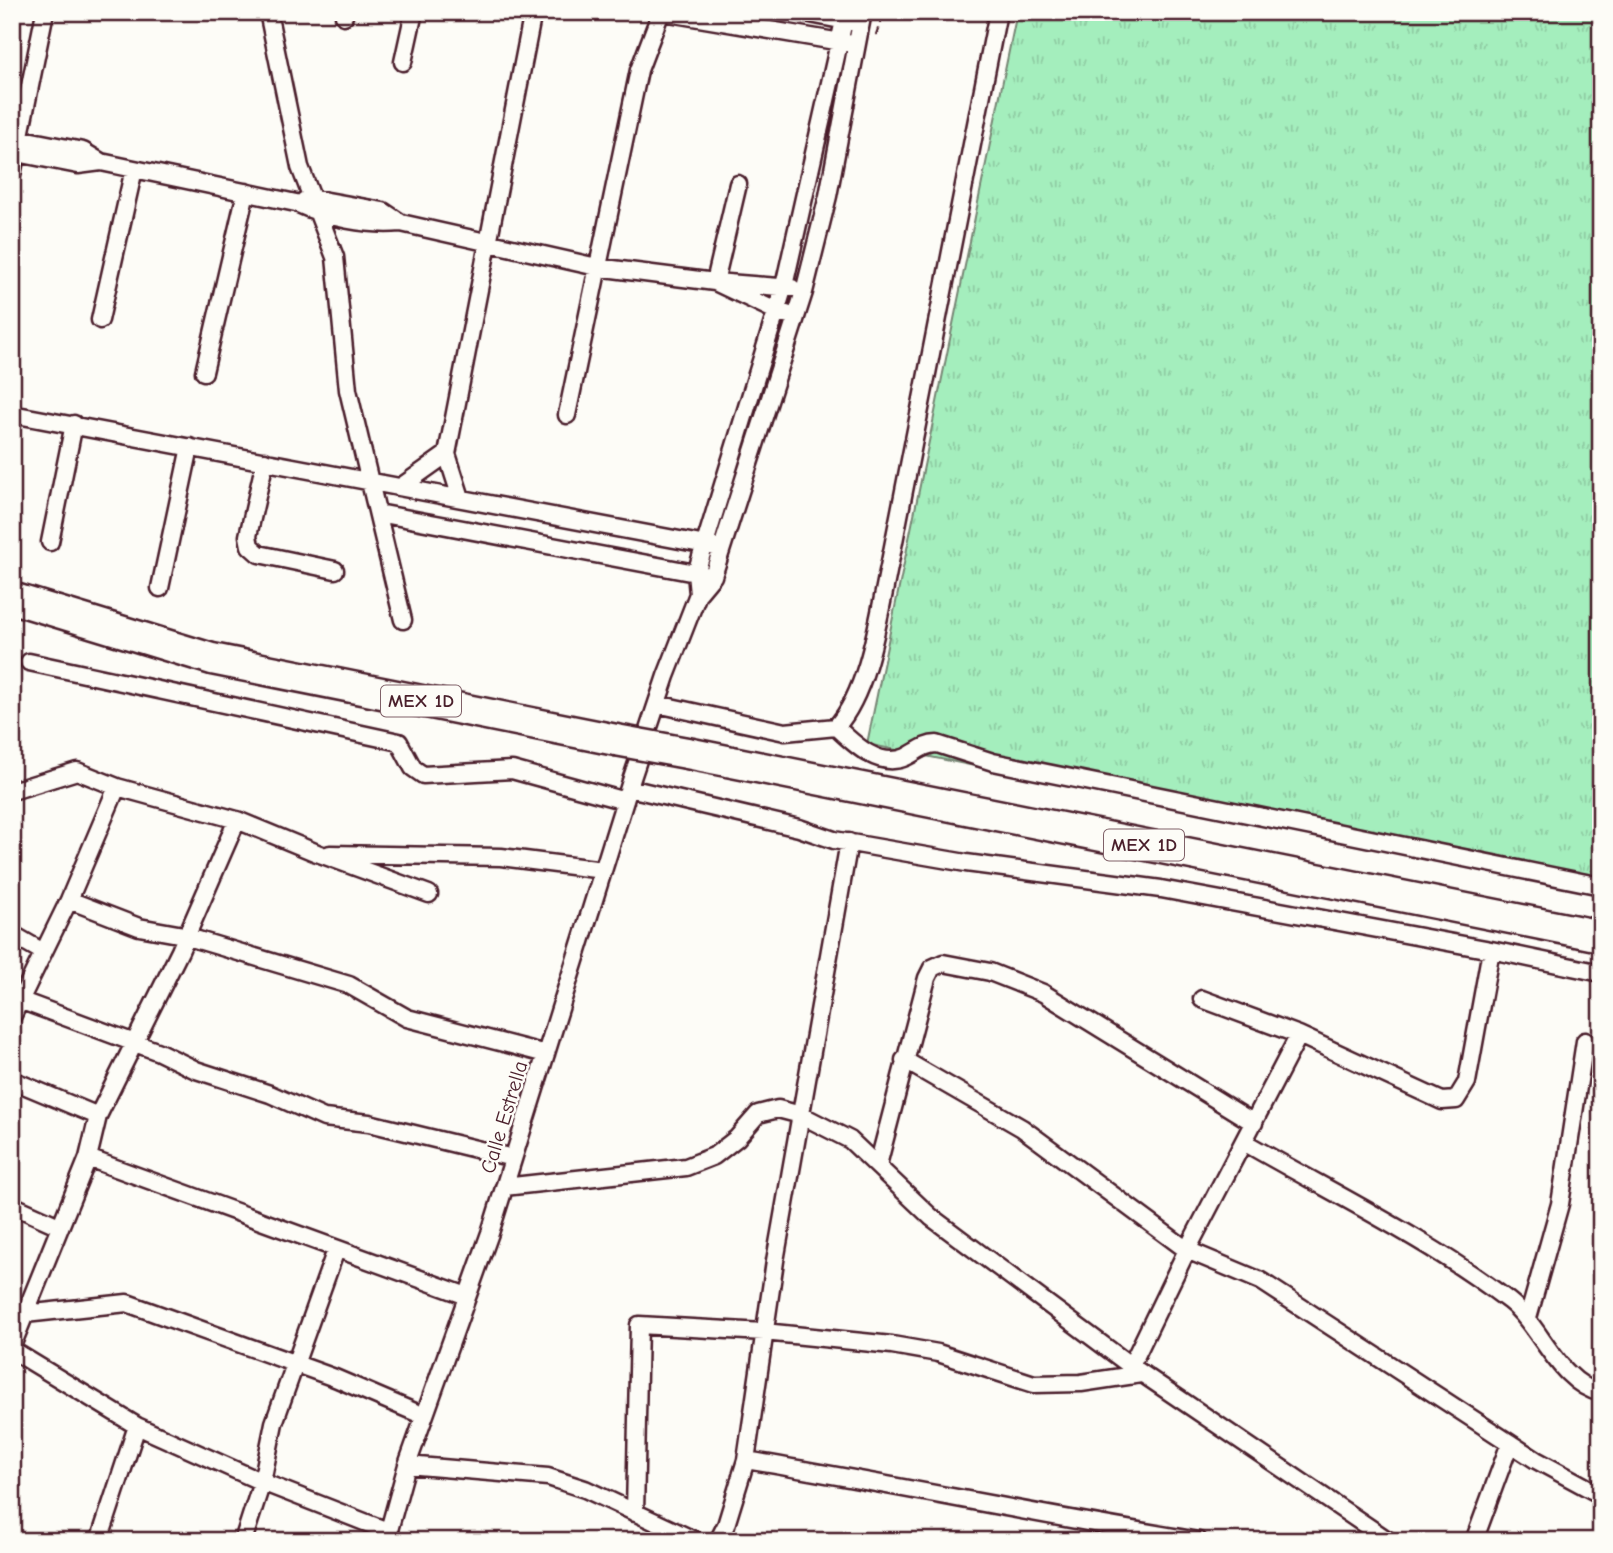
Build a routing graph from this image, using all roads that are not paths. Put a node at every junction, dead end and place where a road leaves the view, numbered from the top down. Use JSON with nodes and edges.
{"nodes":[{"id":1,"x":45,"y":12,"type":"edge"},
{"id":2,"x":268,"y":12,"type":"edge"},
{"id":3,"x":414,"y":12,"type":"edge"},
{"id":4,"x":533,"y":12,"type":"edge"},
{"id":5,"x":662,"y":12,"type":"edge"},
{"id":6,"x":800,"y":12,"type":"edge"},
{"id":7,"x":998,"y":12,"type":"edge"},
{"id":8,"x":845,"y":16,"type":"edge"},
{"id":9,"x":863,"y":19,"type":"edge"},
{"id":10,"x":839,"y":42,"type":"junction"},
{"id":11,"x":859,"y":46,"type":"junction"},
{"id":12,"x":403,"y":62,"type":"dead end"},
{"id":13,"x":15,"y":145,"type":"edge"},
{"id":14,"x":134,"y":169,"type":"junction"},
{"id":15,"x":12,"y":175,"type":"edge"},
{"id":16,"x":738,"y":184,"type":"dead end"},
{"id":17,"x":808,"y":191,"type":"junction"},
{"id":18,"x":246,"y":192,"type":"junction"},
{"id":19,"x":828,"y":196,"type":"junction"},
{"id":20,"x":307,"y":204,"type":"junction"},
{"id":21,"x":488,"y":243,"type":"junction"},
{"id":22,"x":597,"y":267,"type":"junction"},
{"id":23,"x":715,"y":282,"type":"junction"},
{"id":24,"x":784,"y":286,"type":"junction"},
{"id":25,"x":804,"y":292,"type":"junction"},
{"id":26,"x":776,"y":311,"type":"junction"},
{"id":27,"x":796,"y":317,"type":"junction"},
{"id":28,"x":100,"y":320,"type":"dead end"},
{"id":29,"x":204,"y":372,"type":"dead end"},
{"id":30,"x":12,"y":414,"type":"edge"},
{"id":31,"x":567,"y":415,"type":"dead end"},
{"id":32,"x":74,"y":424,"type":"junction"},
{"id":33,"x":190,"y":447,"type":"junction"},
{"id":34,"x":447,"y":454,"type":"junction"},
{"id":35,"x":265,"y":461,"type":"junction"},
{"id":36,"x":367,"y":480,"type":"junction"},
{"id":37,"x":402,"y":486,"type":"junction"},
{"id":38,"x":461,"y":498,"type":"junction"},
{"id":39,"x":378,"y":513,"type":"junction"},
{"id":40,"x":50,"y":542,"type":"dead end"},
{"id":41,"x":705,"y":544,"type":"junction"},
{"id":42,"x":722,"y":548,"type":"junction"},
{"id":43,"x":335,"y":570,"type":"dead end"},
{"id":44,"x":696,"y":573,"type":"junction"},
{"id":45,"x":713,"y":576,"type":"junction"},
{"id":46,"x":160,"y":588,"type":"dead end"},
{"id":47,"x":698,"y":594,"type":"junction"},
{"id":48,"x":12,"y":598,"type":"edge"},
{"id":49,"x":403,"y":620,"type":"dead end"},
{"id":50,"x":29,"y":662,"type":"dead end"},
{"id":51,"x":657,"y":704,"type":"junction"},
{"id":52,"x":836,"y":727,"type":"junction"},
{"id":53,"x":117,"y":787,"type":"junction"},
{"id":54,"x":12,"y":790,"type":"edge"},
{"id":55,"x":627,"y":795,"type":"junction"},
{"id":56,"x":237,"y":820,"type":"junction"},
{"id":57,"x":849,"y":842,"type":"junction"},
{"id":58,"x":317,"y":853,"type":"junction"},
{"id":59,"x":603,"y":870,"type":"junction"},
{"id":60,"x":1601,"y":886,"type":"edge"},
{"id":61,"x":429,"y":894,"type":"dead end"},
{"id":62,"x":69,"y":900,"type":"junction"},
{"id":63,"x":12,"y":934,"type":"edge"},
{"id":64,"x":186,"y":936,"type":"junction"},
{"id":65,"x":1601,"y":936,"type":"edge"},
{"id":66,"x":1491,"y":950,"type":"junction"},
{"id":67,"x":43,"y":952,"type":"junction"},
{"id":68,"x":1601,"y":973,"type":"edge"},
{"id":69,"x":1202,"y":999,"type":"dead end"},
{"id":70,"x":22,"y":1001,"type":"junction"},
{"id":71,"x":12,"y":1017,"type":"edge"},
{"id":72,"x":1299,"y":1035,"type":"junction"},
{"id":73,"x":1585,"y":1041,"type":"dead end"},
{"id":74,"x":135,"y":1044,"type":"junction"},
{"id":75,"x":546,"y":1054,"type":"junction"},
{"id":76,"x":904,"y":1059,"type":"junction"},
{"id":77,"x":12,"y":1080,"type":"edge"},
{"id":78,"x":802,"y":1115,"type":"junction"},
{"id":79,"x":98,"y":1116,"type":"junction"},
{"id":80,"x":1254,"y":1123,"type":"junction"},
{"id":81,"x":1244,"y":1142,"type":"junction"},
{"id":82,"x":88,"y":1158,"type":"junction"},
{"id":83,"x":513,"y":1158,"type":"junction"},
{"id":84,"x":878,"y":1165,"type":"junction"},
{"id":85,"x":504,"y":1187,"type":"junction"},
{"id":86,"x":12,"y":1205,"type":"edge"},
{"id":87,"x":59,"y":1226,"type":"junction"},
{"id":88,"x":336,"y":1250,"type":"junction"},
{"id":89,"x":1187,"y":1250,"type":"junction"},
{"id":90,"x":467,"y":1296,"type":"junction"},
{"id":91,"x":24,"y":1314,"type":"junction"},
{"id":92,"x":1528,"y":1318,"type":"junction"},
{"id":93,"x":764,"y":1332,"type":"junction"},
{"id":94,"x":12,"y":1348,"type":"edge"},
{"id":95,"x":296,"y":1363,"type":"junction"},
{"id":96,"x":1136,"y":1370,"type":"junction"},
{"id":97,"x":1601,"y":1393,"type":"edge"},
{"id":98,"x":424,"y":1416,"type":"junction"},
{"id":99,"x":137,"y":1426,"type":"junction"},
{"id":100,"x":1510,"y":1443,"type":"junction"},
{"id":101,"x":746,"y":1460,"type":"junction"},
{"id":102,"x":407,"y":1465,"type":"junction"},
{"id":103,"x":262,"y":1482,"type":"junction"},
{"id":104,"x":1601,"y":1495,"type":"edge"},
{"id":105,"x":635,"y":1513,"type":"junction"},
{"id":106,"x":388,"y":1536,"type":"edge"},
{"id":107,"x":99,"y":1541,"type":"edge"},
{"id":108,"x":243,"y":1541,"type":"edge"},
{"id":109,"x":695,"y":1541,"type":"edge"},
{"id":110,"x":718,"y":1541,"type":"edge"},
{"id":111,"x":1199,"y":1541,"type":"edge"},
{"id":112,"x":1389,"y":1541,"type":"edge"},
{"id":113,"x":1474,"y":1541,"type":"edge"}],
"edges":[{"from":1,"to":13,"type":"street"},
{"from":2,"to":20,"type":"street"},
{"from":3,"to":12,"type":"street"},
{"from":4,"to":21,"type":"street"},
{"from":5,"to":10,"type":"street"},
{"from":5,"to":22,"type":"street"},
{"from":6,"to":8,"type":"street"},
{"from":7,"to":52,"type":"street"},
{"from":8,"to":9,"type":"street"},
{"from":8,"to":10,"type":"street"},
{"from":9,"to":11,"type":"street"},
{"from":10,"to":11,"type":"street"},
{"from":10,"to":17,"type":"street"},
{"from":11,"to":19,"type":"street"},
{"from":13,"to":14,"type":"street"},
{"from":13,"to":15,"type":"street"},
{"from":14,"to":18,"type":"street"},
{"from":14,"to":28,"type":"street"},
{"from":16,"to":23,"type":"street"},
{"from":17,"to":19,"type":"street"},
{"from":17,"to":24,"type":"street"},
{"from":18,"to":20,"type":"street"},
{"from":18,"to":29,"type":"street"},
{"from":19,"to":25,"type":"street"},
{"from":20,"to":21,"type":"street"},
{"from":20,"to":36,"type":"street"},
{"from":21,"to":22,"type":"street"},
{"from":21,"to":34,"type":"street"},
{"from":22,"to":23,"type":"street"},
{"from":22,"to":31,"type":"street"},
{"from":23,"to":24,"type":"street"},
{"from":23,"to":26,"type":"street"},
{"from":24,"to":25,"type":"street"},
{"from":24,"to":26,"type":"street"},
{"from":25,"to":27,"type":"street"},
{"from":26,"to":27,"type":"street"},
{"from":26,"to":41,"type":"street"},
{"from":27,"to":42,"type":"street"},
{"from":30,"to":32,"type":"street"},
{"from":32,"to":33,"type":"street"},
{"from":32,"to":40,"type":"street"},
{"from":33,"to":35,"type":"street"},
{"from":33,"to":46,"type":"street"},
{"from":34,"to":37,"type":"street"},
{"from":34,"to":38,"type":"street"},
{"from":35,"to":36,"type":"street"},
{"from":35,"to":43,"type":"street"},
{"from":36,"to":37,"type":"street"},
{"from":36,"to":39,"type":"street"},
{"from":37,"to":38,"type":"street"},
{"from":38,"to":41,"type":"street"},
{"from":39,"to":44,"type":"street"},
{"from":39,"to":49,"type":"street"},
{"from":41,"to":42,"type":"street"},
{"from":41,"to":44,"type":"street"},
{"from":42,"to":45,"type":"street"},
{"from":44,"to":45,"type":"street"},
{"from":44,"to":47,"type":"street"},
{"from":45,"to":47,"type":"street"},
{"from":47,"to":51,"type":"street","name":"Calle Estrella"},
{"from":48,"to":65,"type":"highway","number":"MEX 1D","bridge":true},
{"from":50,"to":55,"type":"street"},
{"from":51,"to":52,"type":"street"},
{"from":51,"to":55,"type":"street","name":"Calle Estrella"},
{"from":52,"to":60,"type":"street"},
{"from":53,"to":54,"type":"street"},
{"from":53,"to":56,"type":"street"},
{"from":53,"to":62,"type":"street"},
{"from":55,"to":57,"type":"street"},
{"from":55,"to":59,"type":"street","name":"Calle Estrella"},
{"from":56,"to":58,"type":"street"},
{"from":56,"to":64,"type":"street"},
{"from":57,"to":66,"type":"street"},
{"from":57,"to":78,"type":"street"},
{"from":58,"to":59,"type":"street"},
{"from":58,"to":61,"type":"street"},
{"from":59,"to":75,"type":"street","name":"Calle Estrella"},
{"from":62,"to":64,"type":"street"},
{"from":62,"to":67,"type":"street"},
{"from":63,"to":67,"type":"street"},
{"from":64,"to":74,"type":"street"},
{"from":64,"to":75,"type":"street"},
{"from":66,"to":68,"type":"street"},
{"from":66,"to":72,"type":"street"},
{"from":67,"to":70,"type":"street"},
{"from":69,"to":72,"type":"street"},
{"from":70,"to":71,"type":"street"},
{"from":70,"to":74,"type":"street"},
{"from":72,"to":80,"type":"street"},
{"from":73,"to":92,"type":"street"},
{"from":74,"to":79,"type":"street"},
{"from":74,"to":83,"type":"street"},
{"from":75,"to":83,"type":"street","name":"Calle Estrella"},
{"from":76,"to":80,"type":"street"},
{"from":76,"to":84,"type":"street"},
{"from":76,"to":89,"type":"street"},
{"from":77,"to":79,"type":"street"},
{"from":78,"to":84,"type":"street"},
{"from":78,"to":85,"type":"street"},
{"from":78,"to":93,"type":"street"},
{"from":79,"to":82,"type":"street"},
{"from":80,"to":81,"type":"street"},
{"from":81,"to":89,"type":"street"},
{"from":81,"to":92,"type":"street"},
{"from":82,"to":87,"type":"street"},
{"from":82,"to":88,"type":"street"},
{"from":83,"to":85,"type":"street","name":"Calle Estrella"},
{"from":84,"to":96,"type":"street"},
{"from":85,"to":90,"type":"street","name":"Calle Estrella"},
{"from":86,"to":87,"type":"street"},
{"from":87,"to":91,"type":"street"},
{"from":88,"to":90,"type":"street"},
{"from":88,"to":95,"type":"street"},
{"from":89,"to":96,"type":"street"},
{"from":89,"to":100,"type":"street"},
{"from":90,"to":98,"type":"street","name":"Calle Estrella"},
{"from":91,"to":94,"type":"street"},
{"from":91,"to":95,"type":"street"},
{"from":92,"to":97,"type":"street"},
{"from":93,"to":96,"type":"street"},
{"from":93,"to":101,"type":"street"},
{"from":93,"to":105,"type":"street"},
{"from":94,"to":99,"type":"street"},
{"from":95,"to":98,"type":"street"},
{"from":95,"to":103,"type":"street"},
{"from":96,"to":112,"type":"street"},
{"from":98,"to":102,"type":"street","name":"Calle Estrella"},
{"from":99,"to":103,"type":"street"},
{"from":99,"to":107,"type":"street"},
{"from":100,"to":104,"type":"street"},
{"from":100,"to":113,"type":"street"},
{"from":101,"to":110,"type":"street"},
{"from":101,"to":111,"type":"street"},
{"from":102,"to":105,"type":"street"},
{"from":102,"to":106,"type":"street","name":"Calle Estrella"},
{"from":103,"to":106,"type":"street"},
{"from":103,"to":108,"type":"street"},
{"from":105,"to":109,"type":"street"}]}
